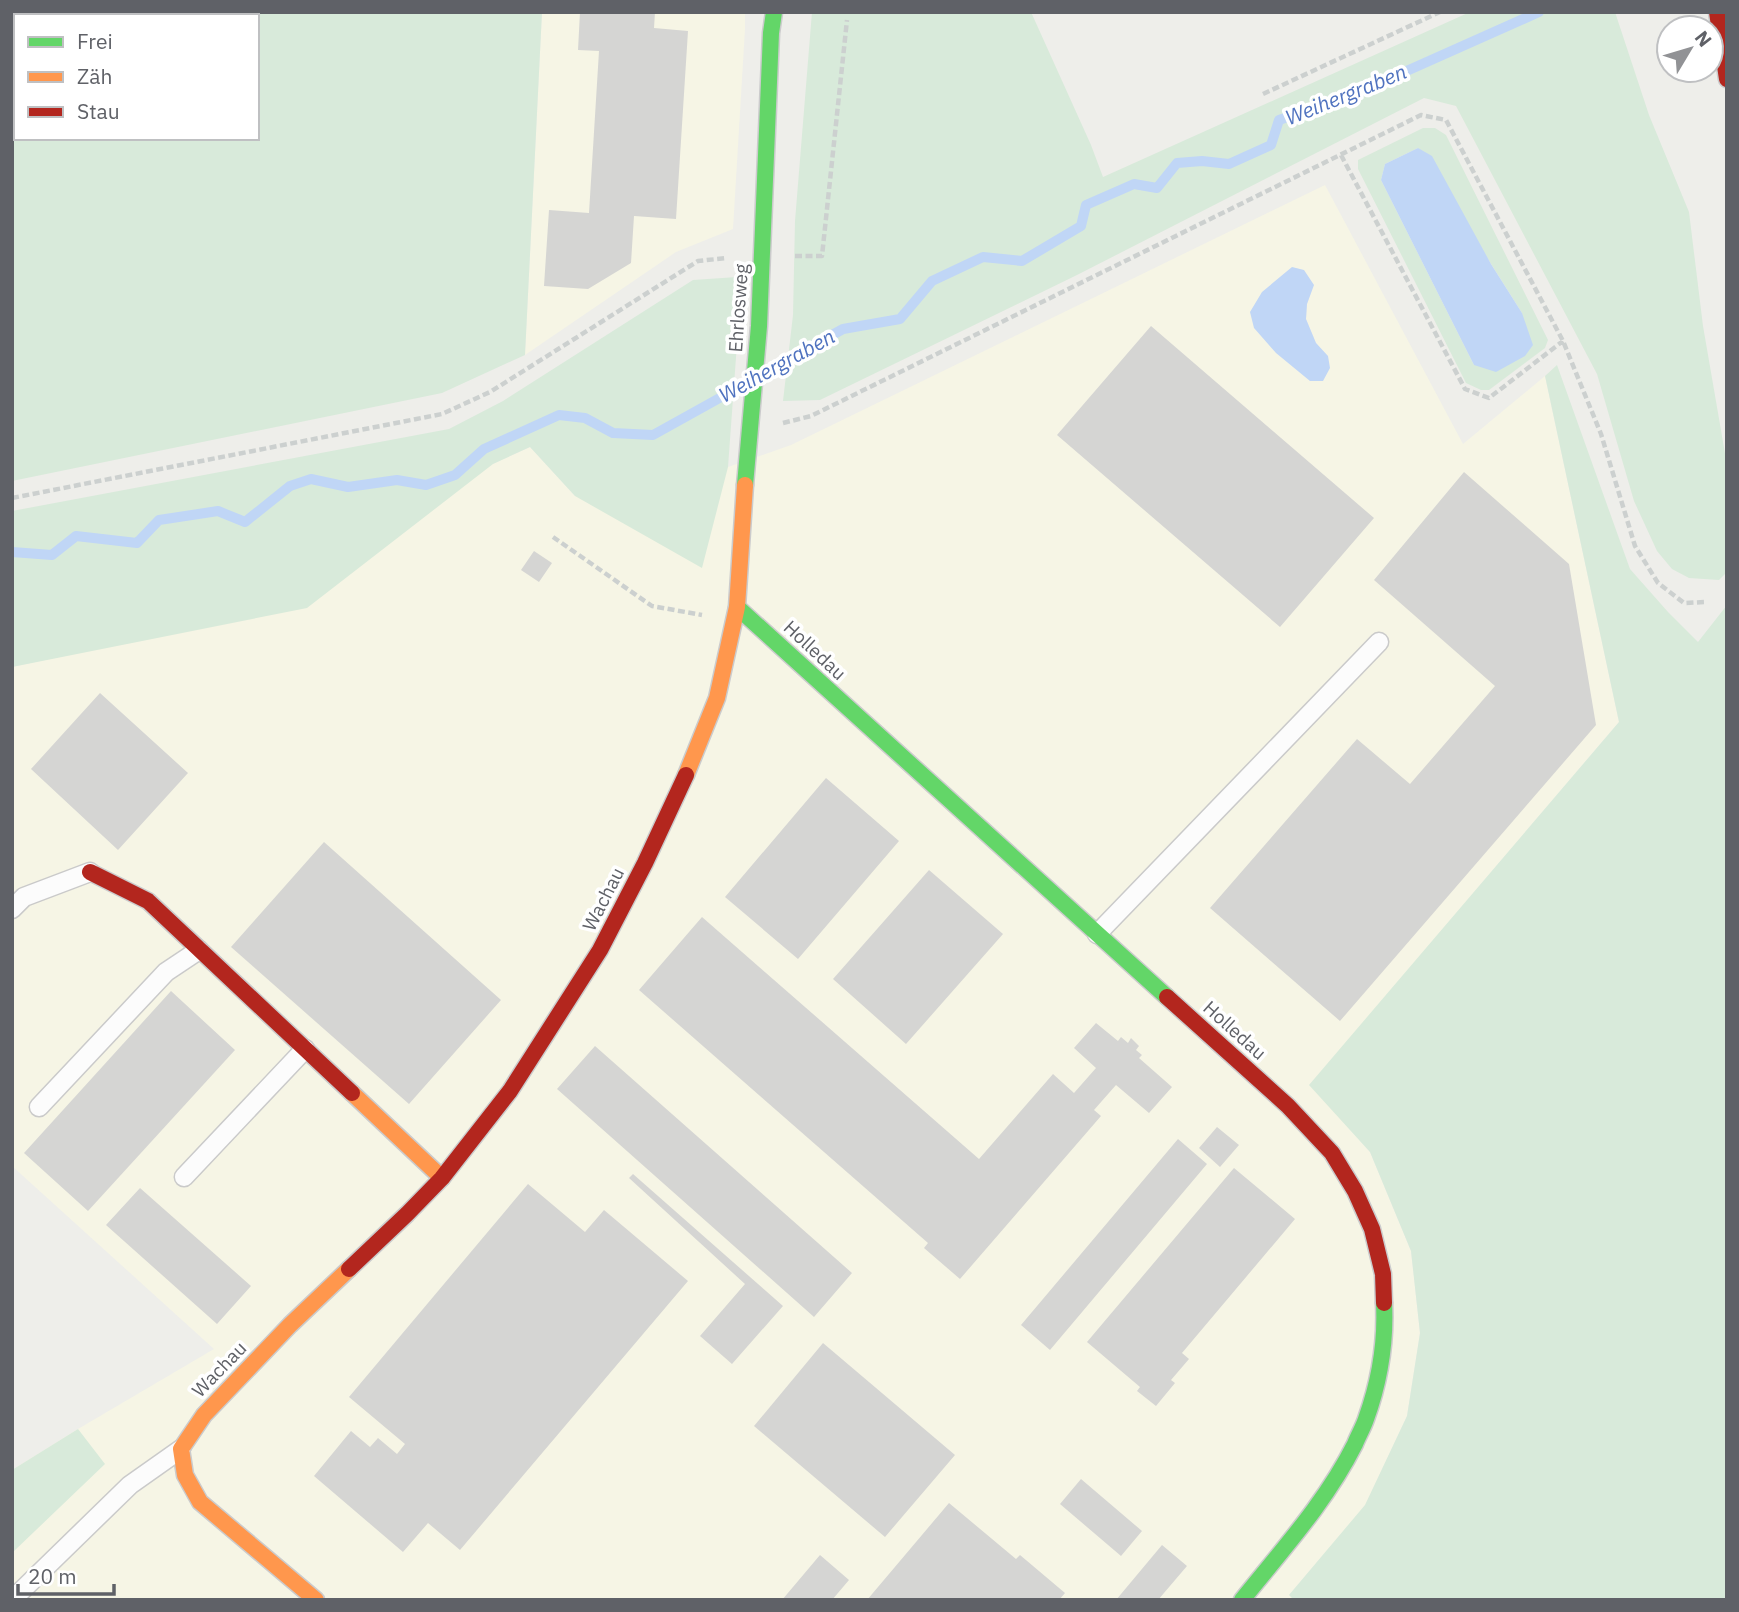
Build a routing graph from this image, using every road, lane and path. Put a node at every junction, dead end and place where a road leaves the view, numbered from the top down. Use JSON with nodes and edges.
{"nodes":[{"id":1,"x":774,"y":12,"type":"edge"},
{"id":2,"x":1440,"y":12,"type":"edge"},
{"id":3,"x":1717,"y":12,"type":"edge"},
{"id":4,"x":847,"y":20,"type":"dead end"},
{"id":5,"x":1727,"y":79,"type":"edge"},
{"id":6,"x":1263,"y":94,"type":"dead end"},
{"id":7,"x":1341,"y":155,"type":"junction"},
{"id":8,"x":762,"y":255,"type":"junction"},
{"id":9,"x":1563,"y":341,"type":"junction"},
{"id":10,"x":749,"y":429,"type":"junction"},
{"id":11,"x":12,"y":498,"type":"edge"},
{"id":12,"x":553,"y":537,"type":"dead end"},
{"id":13,"x":1705,"y":602,"type":"dead end"},
{"id":14,"x":737,"y":607,"type":"junction"},
{"id":15,"x":734,"y":624,"type":"junction"},
{"id":16,"x":1379,"y":642,"type":"dead end"},
{"id":17,"x":90,"y":872,"type":"joint"},
{"id":18,"x":12,"y":909,"type":"edge"},
{"id":19,"x":1097,"y":934,"type":"junction"},
{"id":20,"x":199,"y":950,"type":"junction"},
{"id":21,"x":306,"y":1049,"type":"junction"},
{"id":22,"x":39,"y":1107,"type":"dead end"},
{"id":23,"x":184,"y":1177,"type":"dead end"},
{"id":24,"x":442,"y":1178,"type":"junction"},
{"id":25,"x":181,"y":1449,"type":"junction"},
{"id":26,"x":12,"y":1600,"type":"edge"},
{"id":27,"x":316,"y":1600,"type":"edge"},
{"id":28,"x":1242,"y":1600,"type":"edge"}],
"edges":[{"from":1,"to":8,"type":"street","name":"Ehrlosweg"},
{"from":2,"to":6,"type":"path"},
{"from":3,"to":5,"type":"street"},
{"from":4,"to":8,"type":"path"},
{"from":7,"to":9,"type":"path"},
{"from":7,"to":9,"type":"path"},
{"from":7,"to":10,"type":"path"},
{"from":8,"to":10,"type":"street","name":"Ehrlosweg"},
{"from":8,"to":11,"type":"path"},
{"from":9,"to":13,"type":"path"},
{"from":10,"to":14,"type":"street","name":"Ehrlosweg"},
{"from":12,"to":15,"type":"path"},
{"from":14,"to":15,"type":"street","name":"Wachau"},
{"from":14,"to":19,"type":"street","name":"Holledau"},
{"from":15,"to":24,"type":"street","name":"Wachau"},
{"from":16,"to":19,"type":"lane"},
{"from":17,"to":18,"type":"lane"},
{"from":17,"to":20,"type":"street"},
{"from":19,"to":28,"type":"street","name":"Holledau"},
{"from":20,"to":21,"type":"street"},
{"from":20,"to":22,"type":"lane"},
{"from":21,"to":23,"type":"lane"},
{"from":21,"to":24,"type":"street"},
{"from":24,"to":25,"type":"street","name":"Wachau"},
{"from":25,"to":26,"type":"lane"},
{"from":25,"to":27,"type":"street"}]}
